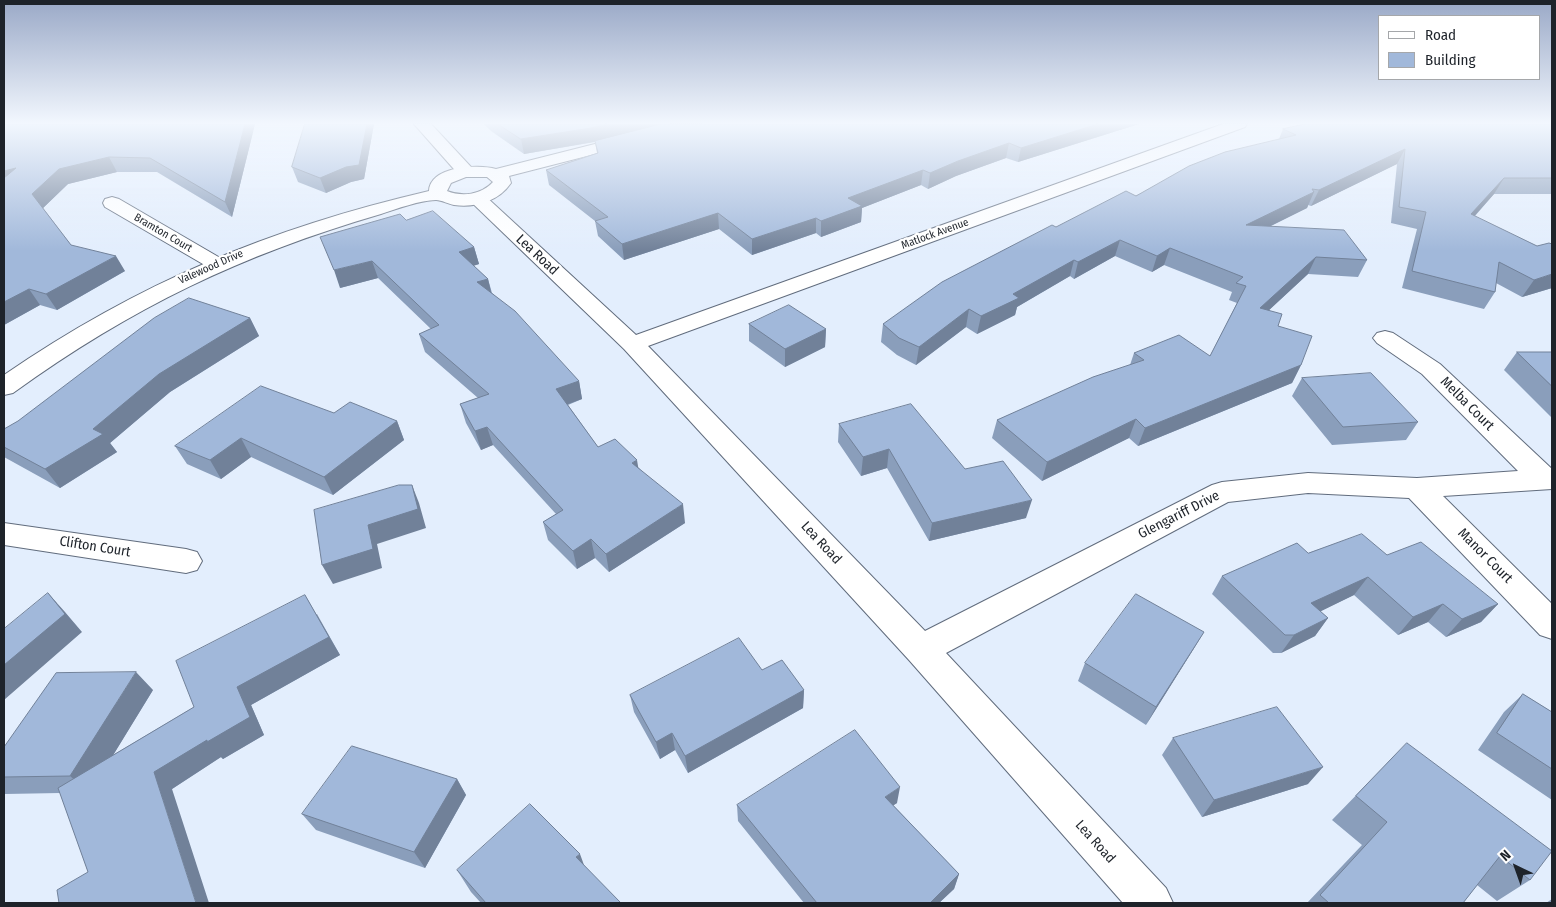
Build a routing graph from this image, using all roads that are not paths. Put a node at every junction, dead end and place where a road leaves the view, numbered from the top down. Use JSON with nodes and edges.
{"nodes":[{"id":1,"x":456,"y":166,"type":"edge"},
{"id":2,"x":526,"y":166,"type":"edge"},
{"id":3,"x":1122,"y":166,"type":"edge"},
{"id":4,"x":496,"y":174,"type":"junction"},
{"id":5,"x":471,"y":185,"type":"junction"},
{"id":6,"x":439,"y":194,"type":"junction"},
{"id":7,"x":112,"y":203,"type":"dead end"},
{"id":8,"x":215,"y":263,"type":"junction"},
{"id":9,"x":1385,"y":338,"type":"dead end"},
{"id":10,"x":632,"y":344,"type":"junction"},
{"id":11,"x":4,"y":387,"type":"edge"},
{"id":12,"x":1547,"y":479,"type":"edge"},
{"id":13,"x":1417,"y":488,"type":"junction"},
{"id":14,"x":4,"y":534,"type":"edge"},
{"id":15,"x":186,"y":561,"type":"dead end"},
{"id":16,"x":1552,"y":625,"type":"edge"},
{"id":17,"x":921,"y":650,"type":"junction"},
{"id":18,"x":1151,"y":903,"type":"edge"}],
"edges":[{"from":1,"to":5,"type":"street","name":"Lea Road"},
{"from":2,"to":4,"type":"street"},
{"from":3,"to":10,"type":"street","name":"Matlock Avenue"},
{"from":4,"to":5,"type":"street"},
{"from":4,"to":5,"type":"street"},
{"from":5,"to":6,"type":"street"},
{"from":5,"to":6,"type":"street"},
{"from":5,"to":10,"type":"street","name":"Lea Road"},
{"from":6,"to":8,"type":"street","name":"Valewood Drive"},
{"from":7,"to":8,"type":"street","name":"Bramton Court"},
{"from":8,"to":11,"type":"street","name":"Valewood Drive"},
{"from":9,"to":12,"type":"street","name":"Melba Court"},
{"from":10,"to":17,"type":"street","name":"Lea Road"},
{"from":12,"to":13,"type":"street","name":"Glengariff Drive"},
{"from":13,"to":16,"type":"street","name":"Manor Court"},
{"from":13,"to":17,"type":"street","name":"Glengariff Drive"},
{"from":14,"to":15,"type":"street","name":"Clifton Court"},
{"from":17,"to":18,"type":"street","name":"Lea Road"}]}
